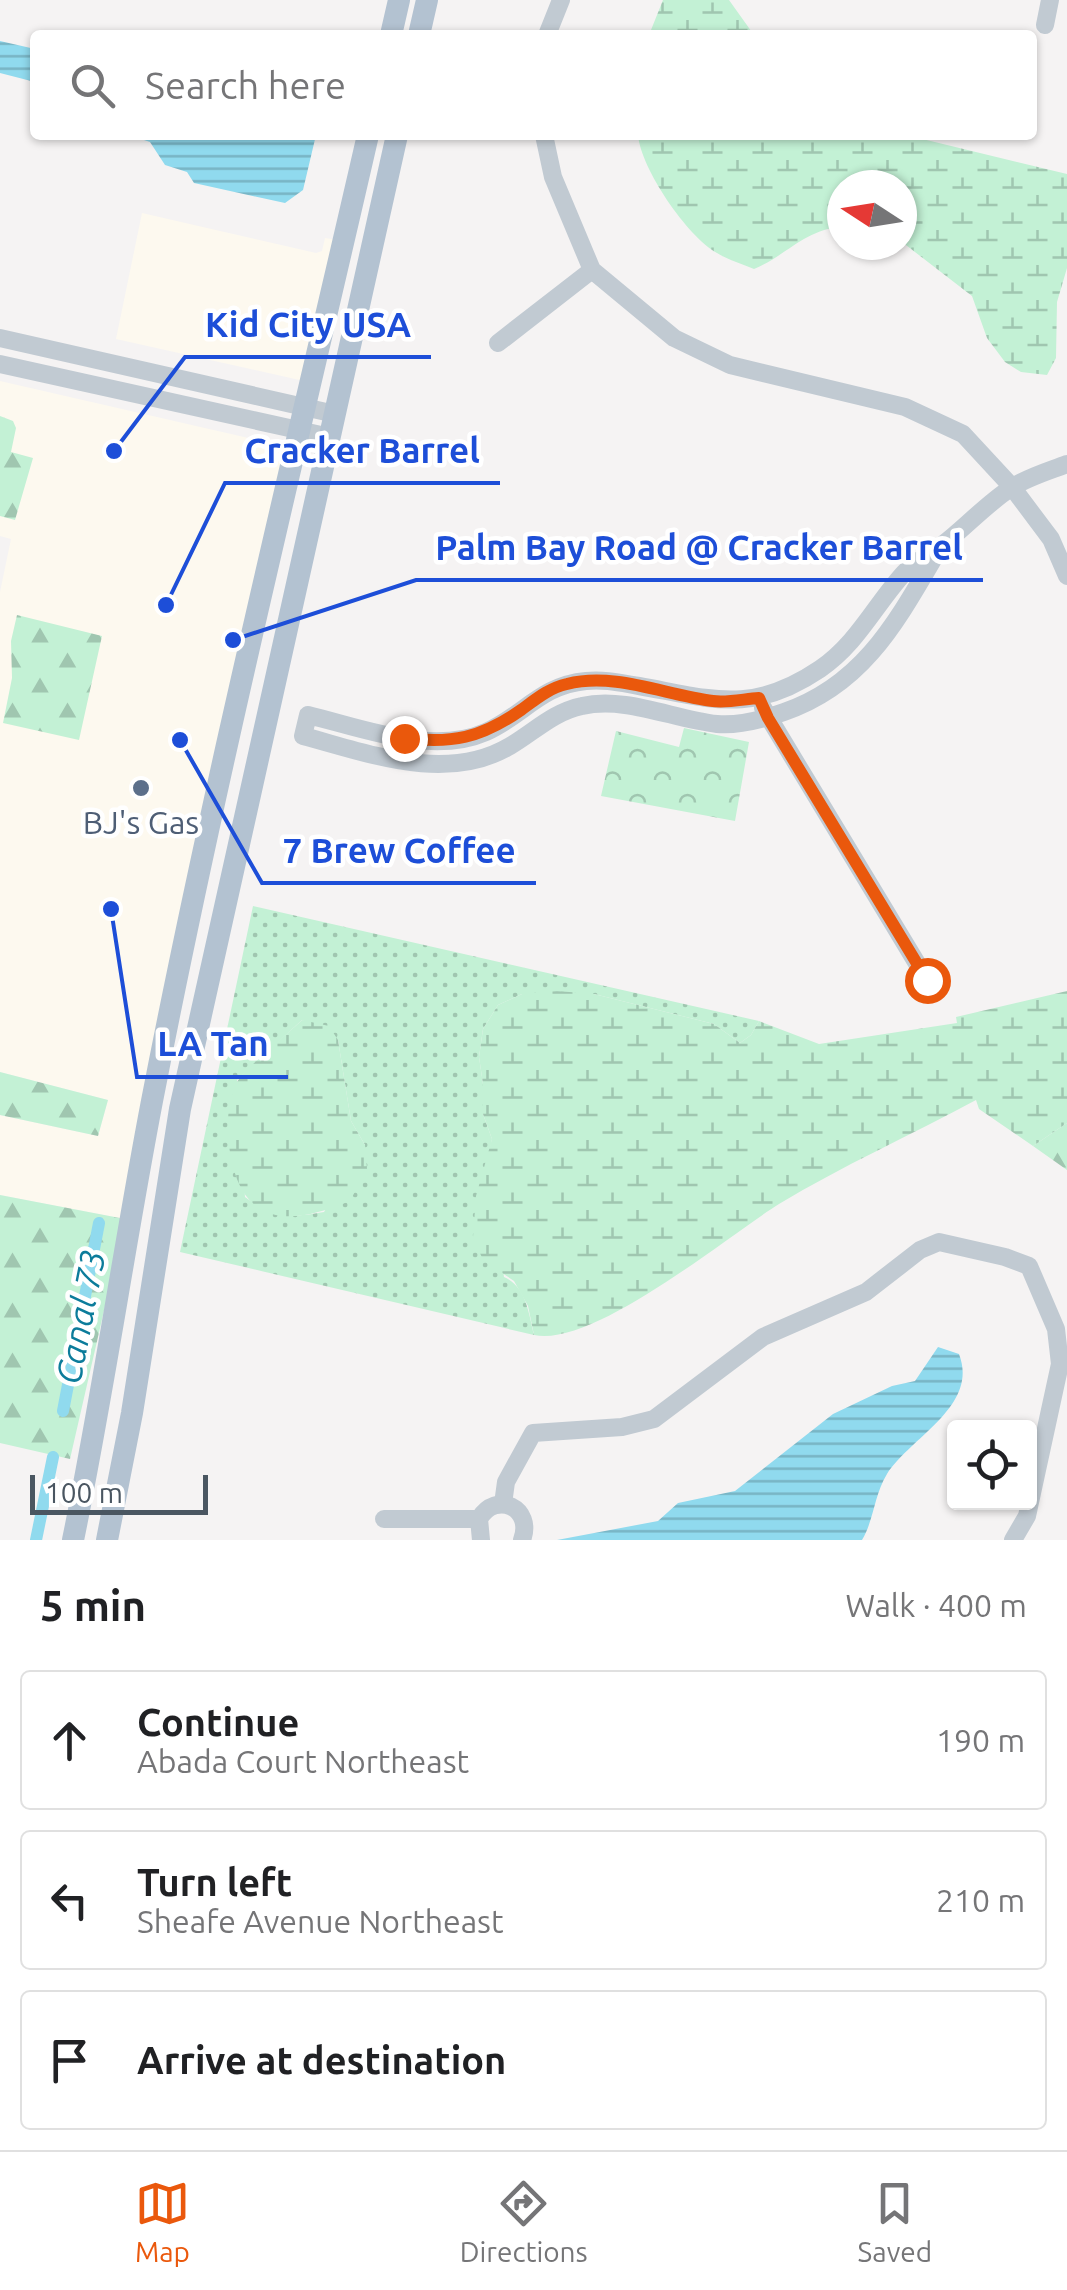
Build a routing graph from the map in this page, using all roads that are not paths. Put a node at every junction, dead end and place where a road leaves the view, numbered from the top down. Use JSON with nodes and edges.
{"nodes":[{"id":1,"x":399,"y":0,"type":"edge"},
{"id":2,"x":427,"y":0,"type":"edge"},
{"id":3,"x":561,"y":0,"type":"edge"},
{"id":4,"x":1050,"y":0,"type":"edge"},
{"id":5,"x":1045,"y":25,"type":"dead end"},
{"id":6,"x":392,"y":30,"type":"edge"},
{"id":7,"x":421,"y":30,"type":"edge"},
{"id":8,"x":550,"y":30,"type":"edge"},
{"id":9,"x":367,"y":140,"type":"edge"},
{"id":10,"x":396,"y":140,"type":"edge"},
{"id":11,"x":545,"y":140,"type":"edge"},
{"id":12,"x":592,"y":270,"type":"junction"},
{"id":13,"x":0,"y":338,"type":"edge"},
{"id":14,"x":498,"y":344,"type":"dead end"},
{"id":15,"x":0,"y":364,"type":"edge"},
{"id":16,"x":305,"y":406,"type":"junction"},
{"id":17,"x":332,"y":426,"type":"junction"},
{"id":18,"x":299,"y":430,"type":"junction"},
{"id":19,"x":1067,"y":464,"type":"edge"},
{"id":20,"x":1012,"y":487,"type":"junction"},
{"id":21,"x":941,"y":546,"type":"junction"},
{"id":22,"x":1067,"y":576,"type":"edge"},
{"id":23,"x":759,"y":698,"type":"junction"},
{"id":24,"x":768,"y":718,"type":"junction"},
{"id":25,"x":927,"y":980,"type":"dead end"},
{"id":26,"x":152,"y":1102,"type":"junction"},
{"id":27,"x":180,"y":1110,"type":"junction"},
{"id":28,"x":502,"y":1504,"type":"junction"},
{"id":29,"x":384,"y":1519,"type":"dead end"},
{"id":30,"x":479,"y":1519,"type":"junction"},
{"id":31,"x":73,"y":1540,"type":"edge"},
{"id":32,"x":106,"y":1540,"type":"edge"},
{"id":33,"x":481,"y":1540,"type":"edge"},
{"id":34,"x":522,"y":1540,"type":"edge"},
{"id":35,"x":1013,"y":1540,"type":"edge"}],
"edges":[{"from":1,"to":6,"type":"main road"},
{"from":2,"to":7,"type":"main road"},
{"from":3,"to":8,"type":"street"},
{"from":4,"to":5,"type":"street"},
{"from":9,"to":16,"type":"main road"},
{"from":10,"to":17,"type":"main road"},
{"from":11,"to":12,"type":"street"},
{"from":12,"to":14,"type":"street"},
{"from":12,"to":20,"type":"street"},
{"from":13,"to":16,"type":"street"},
{"from":15,"to":18,"type":"street"},
{"from":16,"to":17,"type":"street"},
{"from":16,"to":18,"type":"main road"},
{"from":17,"to":18,"type":"street"},
{"from":17,"to":27,"type":"main road"},
{"from":18,"to":26,"type":"main road"},
{"from":19,"to":20,"type":"street"},
{"from":20,"to":21,"type":"street"},
{"from":20,"to":22,"type":"street"},
{"from":21,"to":23,"type":"street"},
{"from":21,"to":24,"type":"street"},
{"from":23,"to":24,"type":"street"},
{"from":23,"to":24,"type":"street"},
{"from":24,"to":25,"type":"street"},
{"from":26,"to":27,"type":"main road"},
{"from":26,"to":31,"type":"main road"},
{"from":27,"to":32,"type":"main road"},
{"from":28,"to":30,"type":"street"},
{"from":28,"to":34,"type":"street"},
{"from":28,"to":35,"type":"street"},
{"from":29,"to":30,"type":"street"},
{"from":30,"to":33,"type":"street"}]}
